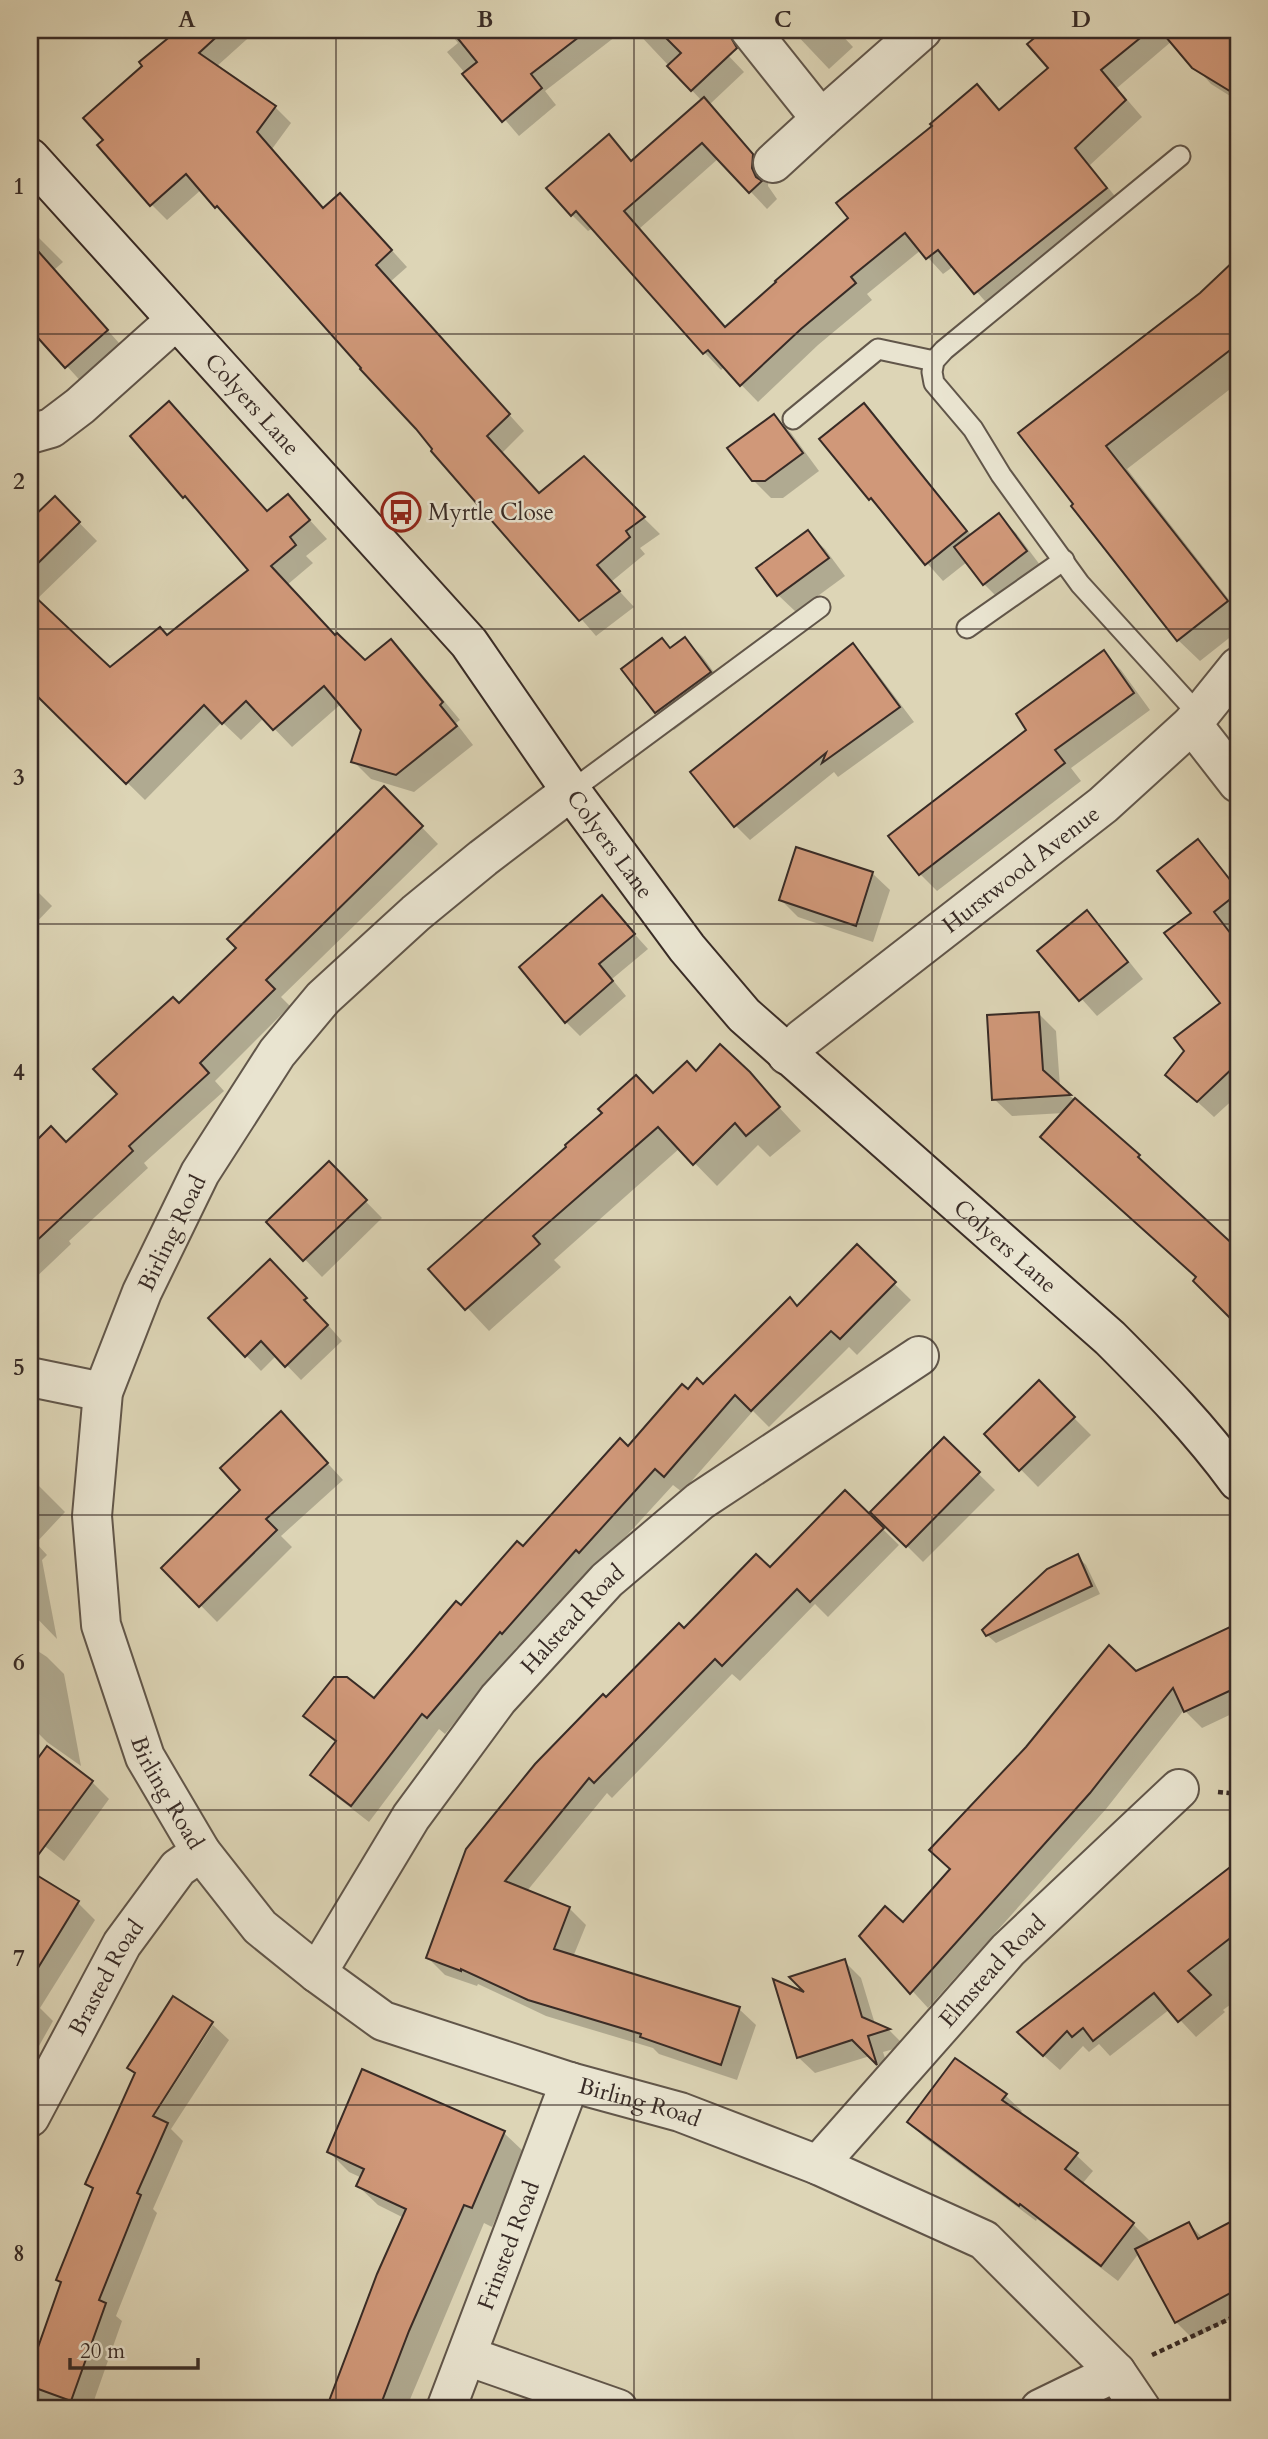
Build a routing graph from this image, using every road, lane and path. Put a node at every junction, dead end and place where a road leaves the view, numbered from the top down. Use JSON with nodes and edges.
{"nodes":[{"id":1,"x":750,"y":30,"type":"edge"},
{"id":2,"x":922,"y":30,"type":"edge"},
{"id":3,"x":821,"y":119,"type":"junction"},
{"id":4,"x":1180,"y":156,"type":"dead end"},
{"id":5,"x":30,"y":158,"type":"edge"},
{"id":6,"x":773,"y":163,"type":"dead end"},
{"id":7,"x":175,"y":321,"type":"junction"},
{"id":8,"x":934,"y":361,"type":"junction"},
{"id":9,"x":793,"y":419,"type":"dead end"},
{"id":10,"x":30,"y":434,"type":"edge"},
{"id":11,"x":1064,"y":560,"type":"junction"},
{"id":12,"x":820,"y":607,"type":"dead end"},
{"id":13,"x":967,"y":628,"type":"dead end"},
{"id":14,"x":1238,"y":667,"type":"edge"},
{"id":15,"x":1196,"y":720,"type":"junction"},
{"id":16,"x":1238,"y":783,"type":"edge"},
{"id":17,"x":570,"y":791,"type":"junction"},
{"id":18,"x":787,"y":1055,"type":"junction"},
{"id":19,"x":919,"y":1356,"type":"dead end"},
{"id":20,"x":30,"y":1377,"type":"edge"},
{"id":21,"x":103,"y":1392,"type":"junction"},
{"id":22,"x":1238,"y":1481,"type":"edge"},
{"id":23,"x":1179,"y":1789,"type":"dead end"},
{"id":24,"x":201,"y":1852,"type":"junction"},
{"id":25,"x":317,"y":1973,"type":"junction"},
{"id":26,"x":570,"y":2082,"type":"junction"},
{"id":27,"x":30,"y":2117,"type":"edge"},
{"id":28,"x":818,"y":2165,"type":"junction"},
{"id":29,"x":1238,"y":2315,"type":"edge"},
{"id":30,"x":467,"y":2356,"type":"junction"},
{"id":31,"x":1116,"y":2372,"type":"junction"},
{"id":32,"x":446,"y":2409,"type":"edge"},
{"id":33,"x":618,"y":2409,"type":"edge"},
{"id":34,"x":1040,"y":2409,"type":"edge"},
{"id":35,"x":1142,"y":2409,"type":"edge"}],
"edges":[{"from":1,"to":3,"type":"street"},
{"from":2,"to":3,"type":"street"},
{"from":3,"to":6,"type":"street"},
{"from":4,"to":8,"type":"lane"},
{"from":5,"to":7,"type":"street","name":"Colyers Lane"},
{"from":7,"to":10,"type":"street"},
{"from":7,"to":17,"type":"street","name":"Colyers Lane"},
{"from":8,"to":9,"type":"lane"},
{"from":8,"to":11,"type":"lane"},
{"from":11,"to":13,"type":"lane"},
{"from":11,"to":15,"type":"lane"},
{"from":12,"to":17,"type":"lane"},
{"from":14,"to":15,"type":"street","name":"Hurstwood Avenue"},
{"from":15,"to":16,"type":"street"},
{"from":15,"to":18,"type":"street","name":"Hurstwood Avenue"},
{"from":17,"to":18,"type":"street","name":"Colyers Lane"},
{"from":17,"to":21,"type":"street","name":"Birling Road"},
{"from":18,"to":22,"type":"street","name":"Colyers Lane"},
{"from":19,"to":25,"type":"street","name":"Halstead Road"},
{"from":20,"to":21,"type":"street"},
{"from":21,"to":24,"type":"street","name":"Birling Road"},
{"from":23,"to":28,"type":"street","name":"Elmstead Road"},
{"from":24,"to":25,"type":"street","name":"Birling Road"},
{"from":24,"to":27,"type":"street","name":"Brasted Road"},
{"from":25,"to":26,"type":"street","name":"Birling Road"},
{"from":26,"to":28,"type":"street","name":"Birling Road"},
{"from":26,"to":30,"type":"street","name":"Frinsted Road"},
{"from":28,"to":31,"type":"street","name":"Birling Road"},
{"from":29,"to":31,"type":"path"},
{"from":30,"to":32,"type":"street","name":"Frinsted Road"},
{"from":30,"to":33,"type":"street"},
{"from":31,"to":34,"type":"street"},
{"from":31,"to":35,"type":"street","name":"Birling Road"}]}
